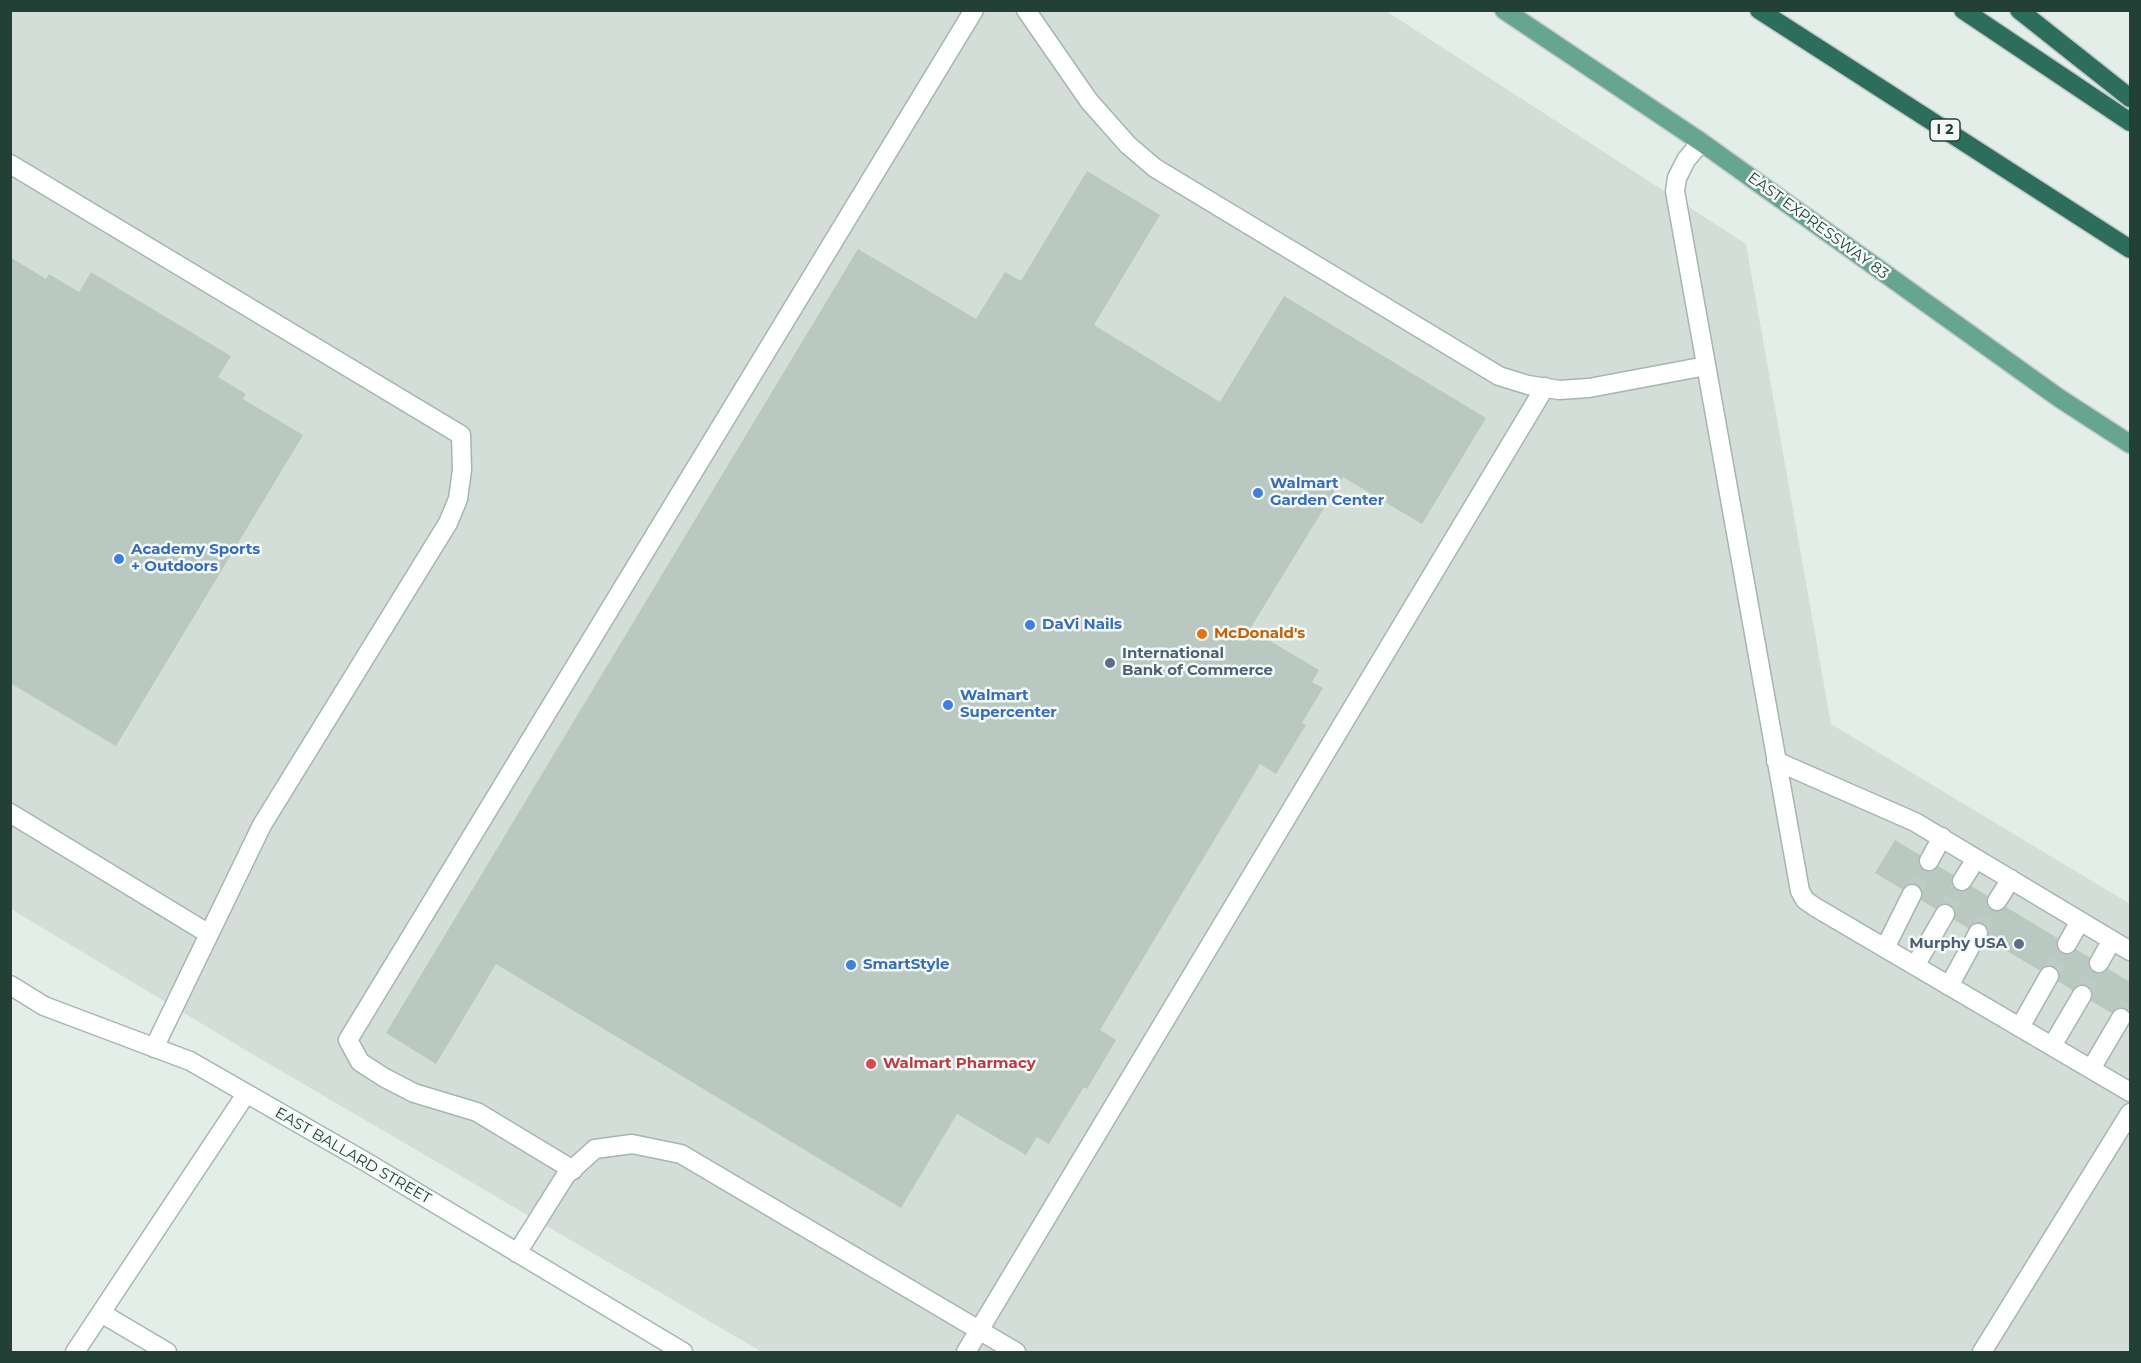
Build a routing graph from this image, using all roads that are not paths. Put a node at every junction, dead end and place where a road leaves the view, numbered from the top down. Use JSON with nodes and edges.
{"nodes":[{"id":1,"x":974,"y":10,"type":"edge"},
{"id":2,"x":1026,"y":10,"type":"edge"},
{"id":3,"x":1504,"y":10,"type":"edge"},
{"id":4,"x":1759,"y":10,"type":"edge"},
{"id":5,"x":1963,"y":10,"type":"edge"},
{"id":6,"x":2019,"y":10,"type":"edge"},
{"id":7,"x":2130,"y":98,"type":"edge"},
{"id":8,"x":2130,"y":122,"type":"edge"},
{"id":9,"x":1701,"y":142,"type":"junction"},
{"id":10,"x":10,"y":164,"type":"edge"},
{"id":11,"x":2130,"y":249,"type":"edge"},
{"id":12,"x":1706,"y":366,"type":"junction"},
{"id":13,"x":1545,"y":387,"type":"junction"},
{"id":14,"x":2130,"y":444,"type":"edge"},
{"id":15,"x":1776,"y":761,"type":"junction"},
{"id":16,"x":10,"y":813,"type":"edge"},
{"id":17,"x":1942,"y":837,"type":"junction"},
{"id":18,"x":1976,"y":859,"type":"junction"},
{"id":19,"x":1929,"y":861,"type":"tunnel mouth"},
{"id":20,"x":2011,"y":879,"type":"junction"},
{"id":21,"x":1962,"y":881,"type":"tunnel mouth"},
{"id":22,"x":1912,"y":894,"type":"tunnel mouth"},
{"id":23,"x":1997,"y":901,"type":"tunnel mouth"},
{"id":24,"x":1945,"y":914,"type":"tunnel mouth"},
{"id":25,"x":2080,"y":921,"type":"junction"},
{"id":26,"x":1978,"y":933,"type":"tunnel mouth"},
{"id":27,"x":209,"y":934,"type":"junction"},
{"id":28,"x":2112,"y":940,"type":"junction"},
{"id":29,"x":2067,"y":944,"type":"tunnel mouth"},
{"id":30,"x":1884,"y":948,"type":"junction"},
{"id":31,"x":2130,"y":951,"type":"edge"},
{"id":32,"x":2099,"y":963,"type":"tunnel mouth"},
{"id":33,"x":1915,"y":966,"type":"junction"},
{"id":34,"x":2049,"y":976,"type":"tunnel mouth"},
{"id":35,"x":10,"y":986,"type":"edge"},
{"id":36,"x":1949,"y":986,"type":"junction"},
{"id":37,"x":2082,"y":995,"type":"tunnel mouth"},
{"id":38,"x":2121,"y":1018,"type":"tunnel mouth"},
{"id":39,"x":2020,"y":1027,"type":"junction"},
{"id":40,"x":2052,"y":1046,"type":"junction"},
{"id":41,"x":154,"y":1048,"type":"junction"},
{"id":42,"x":2091,"y":1069,"type":"junction"},
{"id":43,"x":2130,"y":1092,"type":"edge"},
{"id":44,"x":246,"y":1094,"type":"junction"},
{"id":45,"x":2130,"y":1113,"type":"edge"},
{"id":46,"x":573,"y":1170,"type":"junction"},
{"id":47,"x":517,"y":1252,"type":"junction"},
{"id":48,"x":101,"y":1313,"type":"junction"},
{"id":49,"x":979,"y":1330,"type":"junction"},
{"id":50,"x":75,"y":1353,"type":"edge"},
{"id":51,"x":167,"y":1353,"type":"edge"},
{"id":52,"x":683,"y":1353,"type":"edge"},
{"id":53,"x":966,"y":1353,"type":"edge"},
{"id":54,"x":1016,"y":1353,"type":"edge"},
{"id":55,"x":1982,"y":1353,"type":"edge"}],
"edges":[{"from":1,"to":46,"type":"street"},
{"from":2,"to":13,"type":"street"},
{"from":3,"to":9,"type":"main road","name":"EAST EXPRESSWAY 83"},
{"from":4,"to":11,"type":"highway","number":"I 2"},
{"from":5,"to":8,"type":"highway"},
{"from":6,"to":7,"type":"highway"},
{"from":9,"to":12,"type":"street"},
{"from":9,"to":14,"type":"main road","name":"EAST EXPRESSWAY 83"},
{"from":10,"to":27,"type":"street"},
{"from":12,"to":13,"type":"street"},
{"from":12,"to":15,"type":"street"},
{"from":13,"to":49,"type":"street"},
{"from":15,"to":17,"type":"street"},
{"from":15,"to":30,"type":"street"},
{"from":16,"to":27,"type":"street"},
{"from":17,"to":18,"type":"street"},
{"from":17,"to":19,"type":"street"},
{"from":18,"to":20,"type":"street"},
{"from":18,"to":21,"type":"street"},
{"from":20,"to":23,"type":"street"},
{"from":20,"to":25,"type":"street"},
{"from":22,"to":30,"type":"street"},
{"from":24,"to":33,"type":"street"},
{"from":25,"to":28,"type":"street"},
{"from":25,"to":29,"type":"street"},
{"from":26,"to":36,"type":"street"},
{"from":27,"to":41,"type":"street"},
{"from":28,"to":31,"type":"street"},
{"from":28,"to":32,"type":"street"},
{"from":30,"to":33,"type":"street"},
{"from":33,"to":36,"type":"street"},
{"from":34,"to":39,"type":"street"},
{"from":35,"to":41,"type":"street","name":"EAST BALLARD STREET"},
{"from":36,"to":39,"type":"street"},
{"from":37,"to":40,"type":"street"},
{"from":38,"to":42,"type":"street"},
{"from":39,"to":40,"type":"street"},
{"from":40,"to":42,"type":"street"},
{"from":41,"to":44,"type":"street","name":"EAST BALLARD STREET"},
{"from":42,"to":43,"type":"street"},
{"from":44,"to":47,"type":"street","name":"EAST BALLARD STREET"},
{"from":44,"to":48,"type":"street"},
{"from":45,"to":55,"type":"street"},
{"from":46,"to":47,"type":"street"},
{"from":46,"to":49,"type":"street"},
{"from":47,"to":52,"type":"street","name":"EAST BALLARD STREET"},
{"from":48,"to":50,"type":"street"},
{"from":48,"to":51,"type":"street"},
{"from":49,"to":53,"type":"street"},
{"from":49,"to":54,"type":"street"}]}
